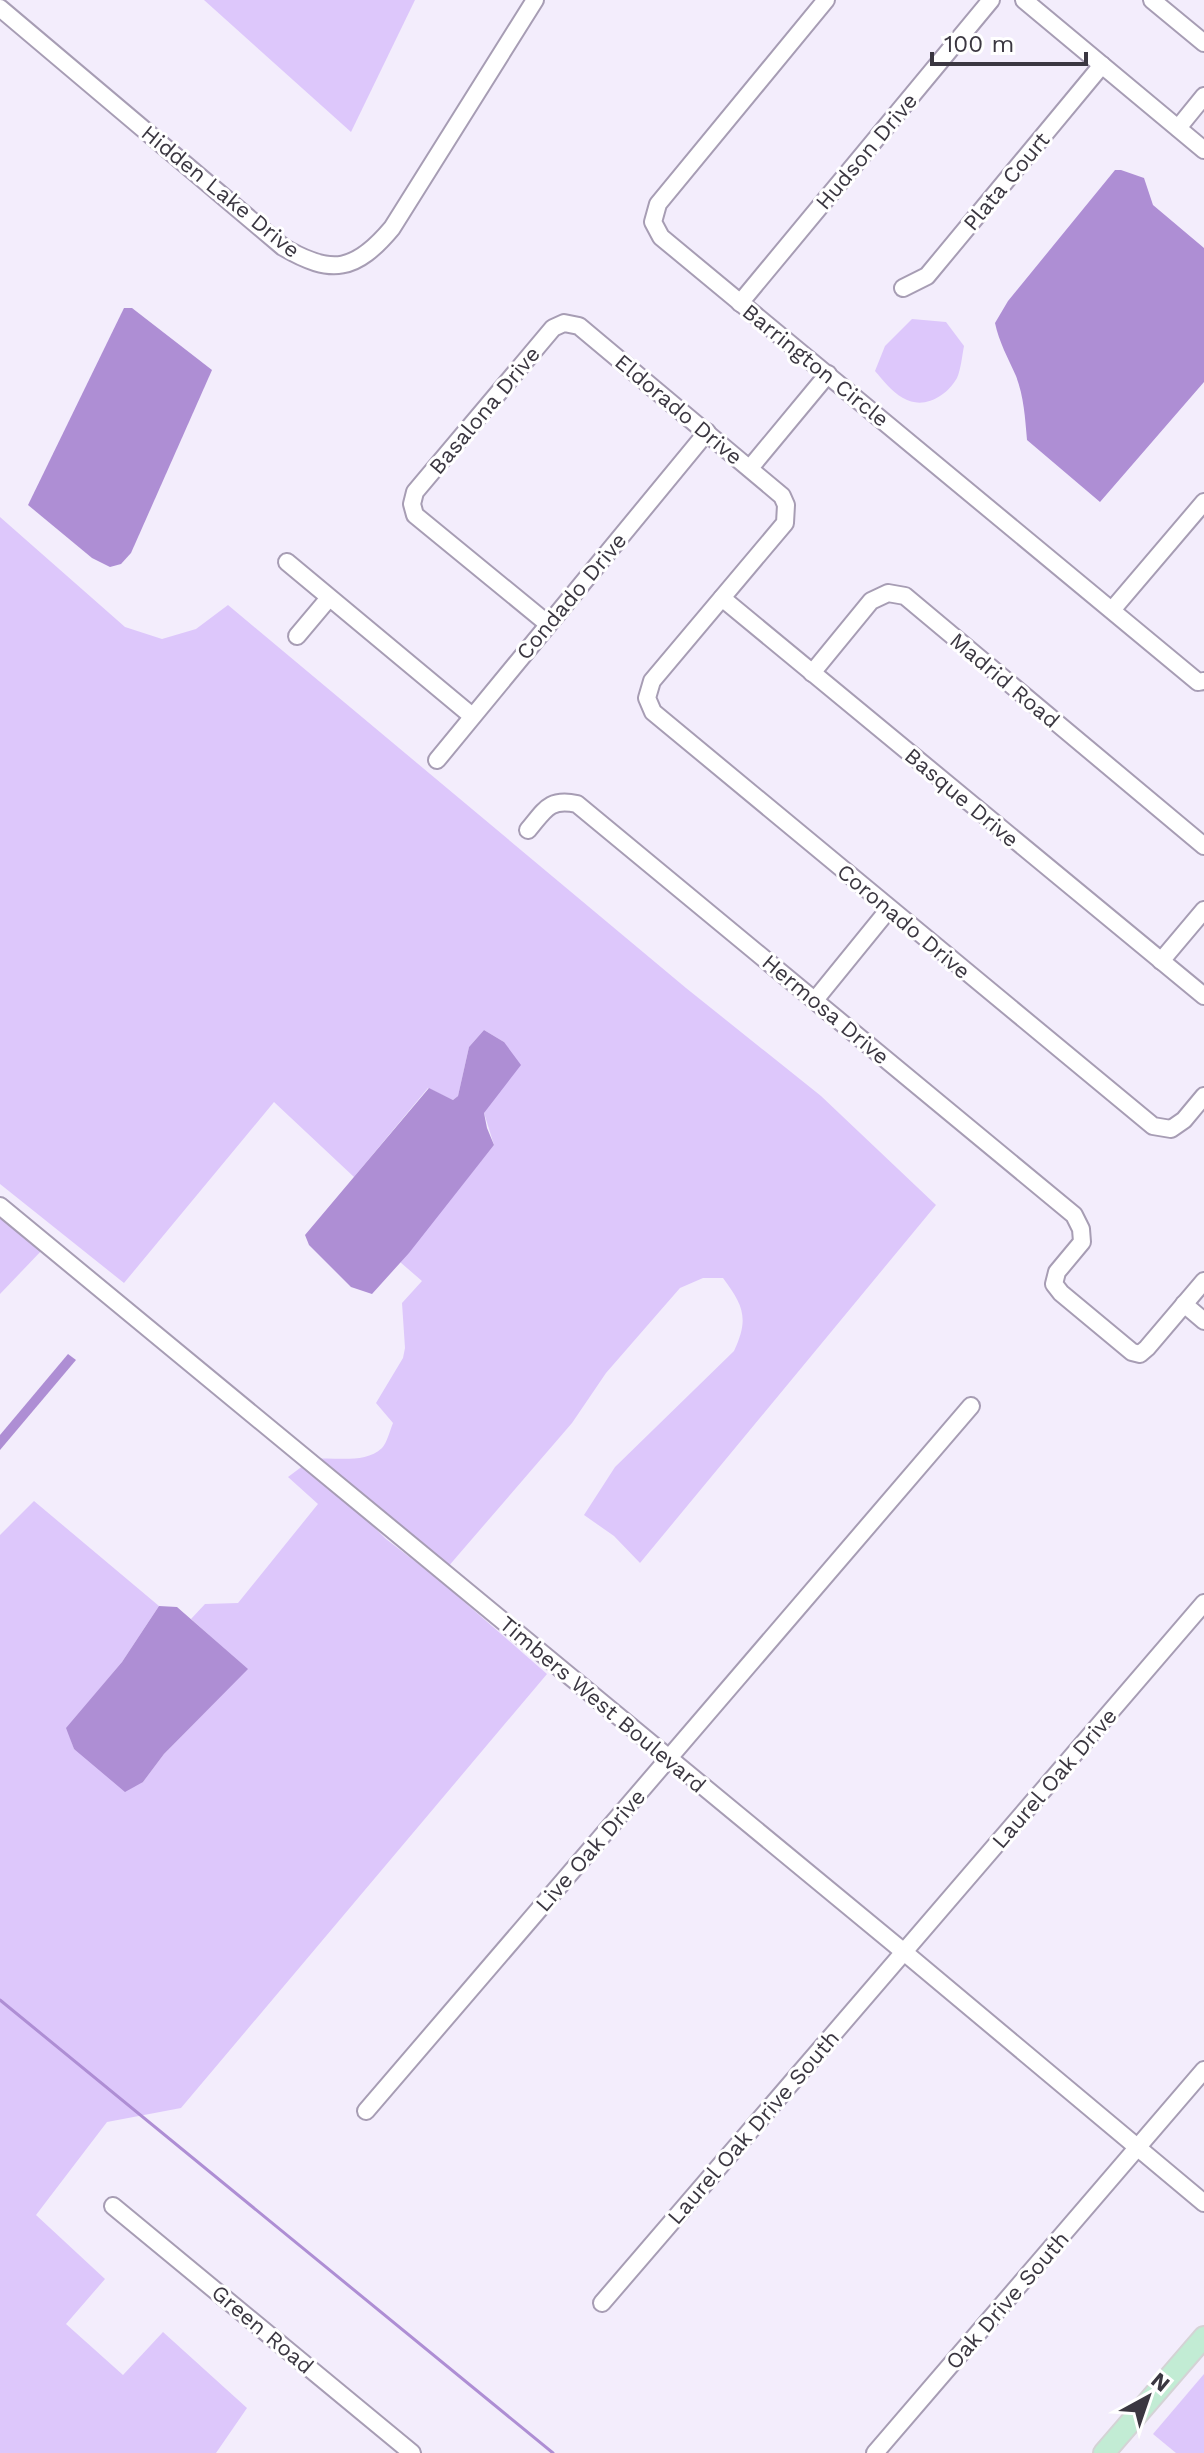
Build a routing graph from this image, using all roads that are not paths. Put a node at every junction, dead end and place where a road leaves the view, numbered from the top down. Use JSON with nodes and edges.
{"nodes":[{"id":1,"x":535,"y":0,"type":"edge"},
{"id":2,"x":826,"y":0,"type":"edge"},
{"id":3,"x":991,"y":0,"type":"edge"},
{"id":4,"x":1024,"y":0,"type":"edge"},
{"id":5,"x":1152,"y":0,"type":"edge"},
{"id":6,"x":0,"y":8,"type":"edge"},
{"id":7,"x":1204,"y":43,"type":"edge"},
{"id":8,"x":1102,"y":65,"type":"junction"},
{"id":9,"x":1204,"y":96,"type":"edge"},
{"id":10,"x":1178,"y":128,"type":"junction"},
{"id":11,"x":1204,"y":150,"type":"edge"},
{"id":12,"x":903,"y":288,"type":"dead end"},
{"id":13,"x":740,"y":303,"type":"junction"},
{"id":14,"x":564,"y":323,"type":"joint"},
{"id":15,"x":828,"y":374,"type":"junction"},
{"id":16,"x":707,"y":432,"type":"junction"},
{"id":17,"x":750,"y":468,"type":"junction"},
{"id":18,"x":1204,"y":502,"type":"edge"},
{"id":19,"x":287,"y":562,"type":"dead end"},
{"id":20,"x":329,"y":598,"type":"junction"},
{"id":21,"x":722,"y":598,"type":"junction"},
{"id":22,"x":1112,"y":610,"type":"junction"},
{"id":23,"x":548,"y":624,"type":"junction"},
{"id":24,"x":297,"y":636,"type":"dead end"},
{"id":25,"x":812,"y":673,"type":"junction"},
{"id":26,"x":1204,"y":681,"type":"edge"},
{"id":27,"x":472,"y":716,"type":"junction"},
{"id":28,"x":437,"y":760,"type":"dead end"},
{"id":29,"x":528,"y":830,"type":"dead end"},
{"id":30,"x":1204,"y":846,"type":"edge"},
{"id":31,"x":889,"y":909,"type":"junction"},
{"id":32,"x":1204,"y":910,"type":"edge"},
{"id":33,"x":1161,"y":961,"type":"junction"},
{"id":34,"x":1204,"y":996,"type":"edge"},
{"id":35,"x":815,"y":1000,"type":"junction"},
{"id":36,"x":1204,"y":1096,"type":"edge"},
{"id":37,"x":0,"y":1206,"type":"edge"},
{"id":38,"x":1204,"y":1281,"type":"edge"},
{"id":39,"x":1184,"y":1304,"type":"junction"},
{"id":40,"x":1204,"y":1321,"type":"edge"},
{"id":41,"x":971,"y":1406,"type":"dead end"},
{"id":42,"x":1204,"y":1603,"type":"edge"},
{"id":43,"x":668,"y":1759,"type":"junction"},
{"id":44,"x":904,"y":1952,"type":"junction"},
{"id":45,"x":1204,"y":2070,"type":"edge"},
{"id":46,"x":366,"y":2111,"type":"dead end"},
{"id":47,"x":1138,"y":2147,"type":"junction"},
{"id":48,"x":1204,"y":2203,"type":"edge"},
{"id":49,"x":113,"y":2206,"type":"dead end"},
{"id":50,"x":602,"y":2303,"type":"dead end"},
{"id":51,"x":1204,"y":2337,"type":"edge"},
{"id":52,"x":412,"y":2453,"type":"edge"},
{"id":53,"x":875,"y":2453,"type":"edge"},
{"id":54,"x":1104,"y":2453,"type":"edge"}],
"edges":[{"from":1,"to":6,"type":"street","name":"Hidden Lake Drive"},
{"from":2,"to":13,"type":"street","name":"Barrington Circle"},
{"from":3,"to":13,"type":"street","name":"Hudson Drive"},
{"from":4,"to":8,"type":"street"},
{"from":5,"to":7,"type":"street"},
{"from":8,"to":10,"type":"street"},
{"from":8,"to":12,"type":"street","name":"Plata Court"},
{"from":9,"to":10,"type":"street"},
{"from":10,"to":11,"type":"street"},
{"from":13,"to":15,"type":"street","name":"Barrington Circle"},
{"from":14,"to":16,"type":"street","name":"Eldorado Drive"},
{"from":14,"to":23,"type":"street","name":"Basalona Drive"},
{"from":15,"to":17,"type":"street"},
{"from":15,"to":22,"type":"street","name":"Barrington Circle"},
{"from":16,"to":17,"type":"street","name":"Eldorado Drive"},
{"from":16,"to":23,"type":"street","name":"Condado Drive"},
{"from":17,"to":21,"type":"street","name":"Eldorado Drive"},
{"from":18,"to":22,"type":"street"},
{"from":19,"to":20,"type":"street"},
{"from":20,"to":24,"type":"street"},
{"from":20,"to":27,"type":"street"},
{"from":21,"to":25,"type":"street","name":"Basque Drive"},
{"from":21,"to":31,"type":"street","name":"Coronado Drive"},
{"from":22,"to":26,"type":"street","name":"Barrington Circle"},
{"from":23,"to":27,"type":"street","name":"Condado Drive"},
{"from":25,"to":30,"type":"street","name":"Madrid Road"},
{"from":25,"to":33,"type":"street","name":"Basque Drive"},
{"from":27,"to":28,"type":"street","name":"Condado Drive"},
{"from":29,"to":35,"type":"street","name":"Hermosa Drive"},
{"from":31,"to":35,"type":"street"},
{"from":31,"to":36,"type":"street","name":"Coronado Drive"},
{"from":32,"to":33,"type":"street"},
{"from":33,"to":34,"type":"street","name":"Basque Drive"},
{"from":35,"to":39,"type":"street","name":"Hermosa Drive"},
{"from":37,"to":43,"type":"street","name":"Timbers West Boulevard"},
{"from":38,"to":39,"type":"street"},
{"from":39,"to":40,"type":"street"},
{"from":41,"to":43,"type":"street","name":"Live Oak Drive"},
{"from":42,"to":44,"type":"street","name":"Laurel Oak Drive"},
{"from":43,"to":44,"type":"street","name":"Timbers West Boulevard"},
{"from":43,"to":46,"type":"street","name":"Live Oak Drive"},
{"from":44,"to":47,"type":"street","name":"Timbers West Boulevard"},
{"from":44,"to":50,"type":"street","name":"Laurel Oak Drive South"},
{"from":45,"to":47,"type":"street","name":"Oak Drive South"},
{"from":47,"to":48,"type":"street","name":"Timbers West Boulevard"},
{"from":47,"to":53,"type":"street","name":"Oak Drive South"},
{"from":49,"to":52,"type":"street","name":"Green Road"},
{"from":51,"to":54,"type":"main road"}]}
